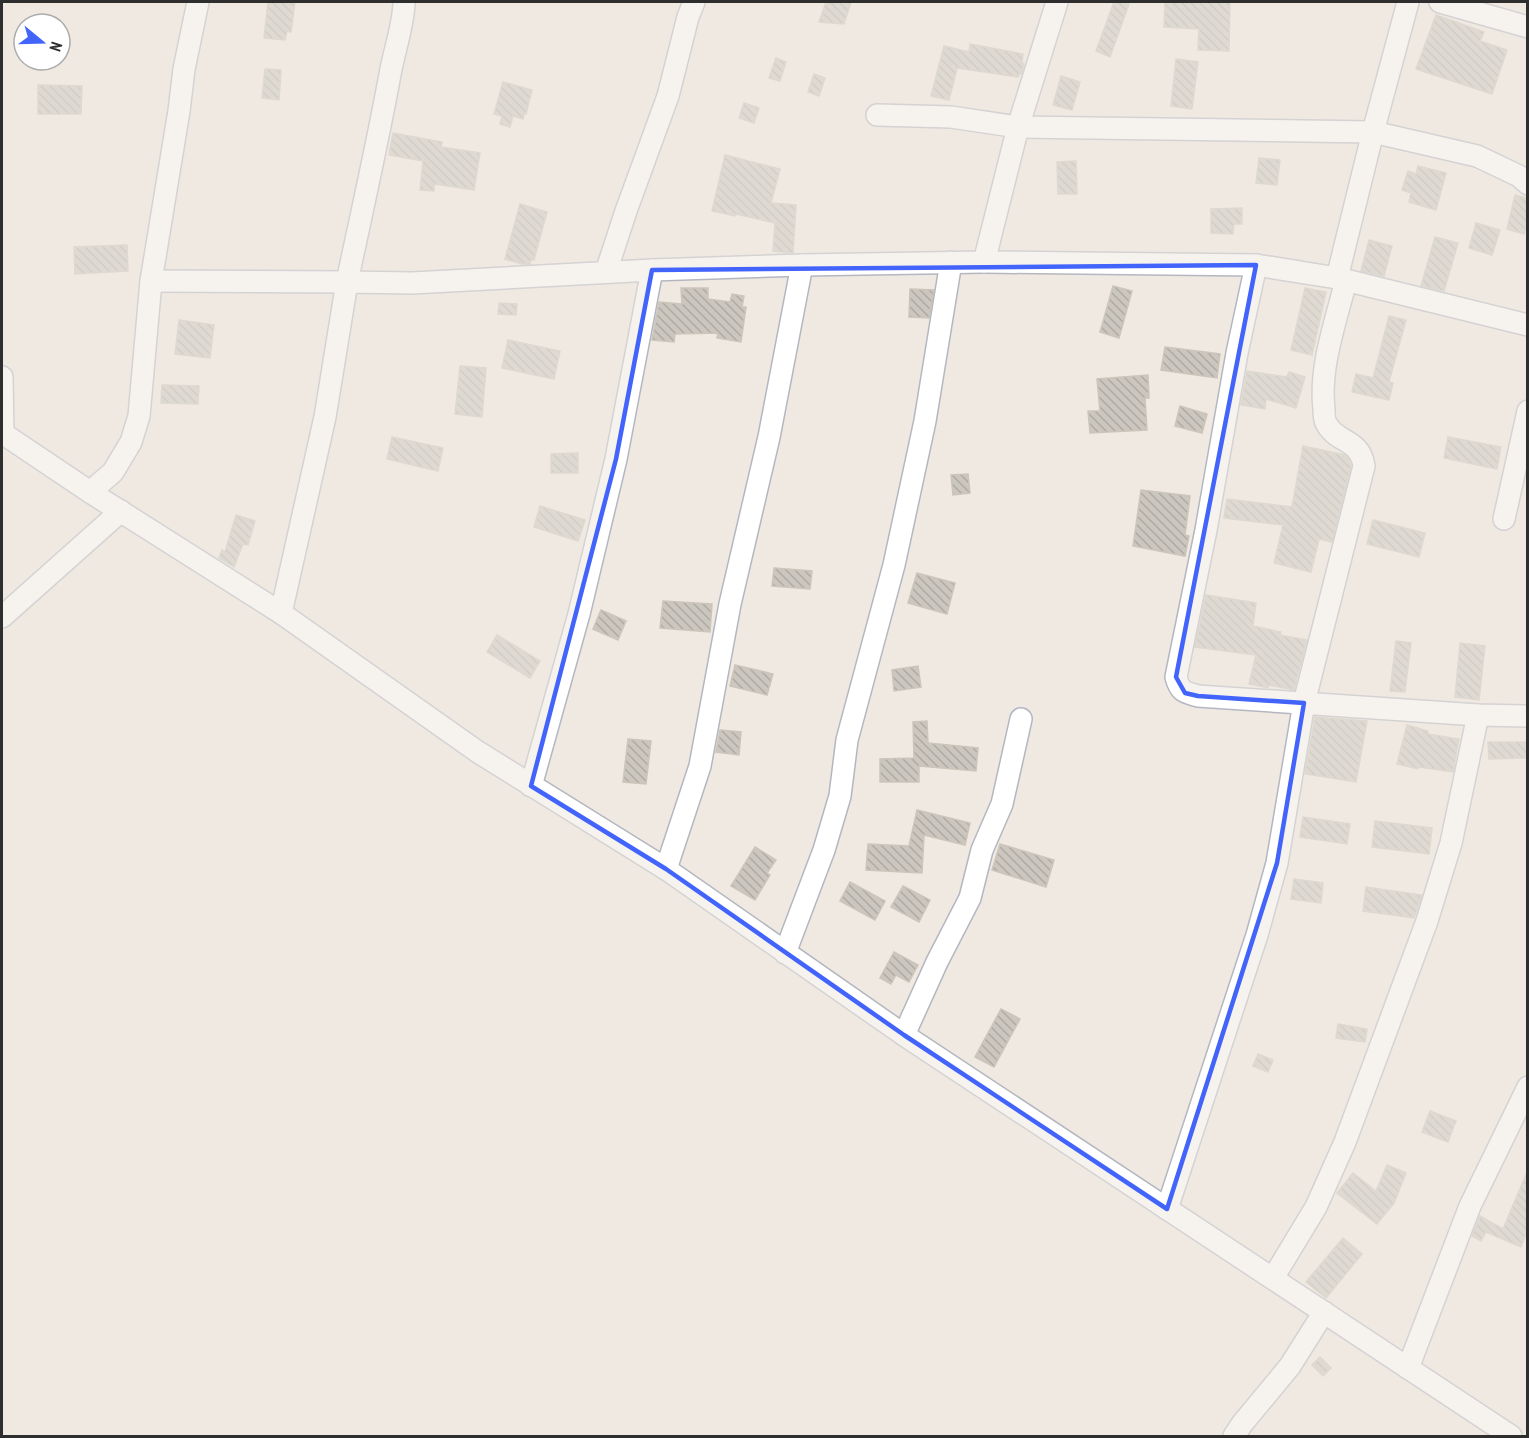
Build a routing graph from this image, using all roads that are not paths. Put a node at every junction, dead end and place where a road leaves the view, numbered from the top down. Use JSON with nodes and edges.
{"nodes":[{"id":1,"x":198,"y":2,"type":"edge"},
{"id":2,"x":404,"y":2,"type":"edge"},
{"id":3,"x":694,"y":2,"type":"edge"},
{"id":4,"x":1057,"y":2,"type":"edge"},
{"id":5,"x":1408,"y":2,"type":"edge"},
{"id":6,"x":1440,"y":2,"type":"edge"},
{"id":7,"x":1527,"y":27,"type":"edge"},
{"id":8,"x":877,"y":115,"type":"dead end"},
{"id":9,"x":1018,"y":127,"type":"junction"},
{"id":10,"x":1373,"y":132,"type":"junction"},
{"id":11,"x":1527,"y":184,"type":"edge"},
{"id":12,"x":951,"y":262,"type":"junction"},
{"id":13,"x":984,"y":262,"type":"junction"},
{"id":14,"x":802,"y":265,"type":"junction"},
{"id":15,"x":1257,"y":265,"type":"junction"},
{"id":16,"x":652,"y":270,"type":"junction"},
{"id":17,"x":606,"y":272,"type":"junction"},
{"id":18,"x":1341,"y":279,"type":"junction"},
{"id":19,"x":151,"y":281,"type":"junction"},
{"id":20,"x":347,"y":282,"type":"junction"},
{"id":21,"x":1527,"y":325,"type":"edge"},
{"id":22,"x":2,"y":377,"type":"edge"},
{"id":23,"x":1527,"y":411,"type":"edge"},
{"id":24,"x":2,"y":434,"type":"edge"},
{"id":25,"x":90,"y":492,"type":"junction"},
{"id":26,"x":121,"y":511,"type":"junction"},
{"id":27,"x":1504,"y":519,"type":"dead end"},
{"id":28,"x":281,"y":613,"type":"junction"},
{"id":29,"x":2,"y":617,"type":"edge"},
{"id":30,"x":1304,"y":703,"type":"junction"},
{"id":31,"x":1478,"y":716,"type":"junction"},
{"id":32,"x":1527,"y":716,"type":"edge"},
{"id":33,"x":1021,"y":719,"type":"dead end"},
{"id":34,"x":531,"y":786,"type":"junction"},
{"id":35,"x":666,"y":869,"type":"junction"},
{"id":36,"x":785,"y":953,"type":"junction"},
{"id":37,"x":904,"y":1035,"type":"junction"},
{"id":38,"x":1527,"y":1087,"type":"edge"},
{"id":39,"x":1167,"y":1209,"type":"junction"},
{"id":40,"x":1273,"y":1278,"type":"junction"},
{"id":41,"x":1324,"y":1312,"type":"junction"},
{"id":42,"x":1408,"y":1368,"type":"junction"},
{"id":43,"x":1234,"y":1437,"type":"edge"},
{"id":44,"x":1511,"y":1437,"type":"edge"}],
"edges":[{"from":1,"to":19,"type":"street"},
{"from":2,"to":20,"type":"street"},
{"from":3,"to":17,"type":"street"},
{"from":4,"to":9,"type":"street"},
{"from":5,"to":10,"type":"street"},
{"from":6,"to":7,"type":"street"},
{"from":8,"to":9,"type":"street"},
{"from":9,"to":10,"type":"street"},
{"from":9,"to":13,"type":"street"},
{"from":10,"to":11,"type":"street"},
{"from":10,"to":18,"type":"street"},
{"from":12,"to":13,"type":"street"},
{"from":12,"to":14,"type":"street"},
{"from":12,"to":36,"type":"street"},
{"from":13,"to":15,"type":"street"},
{"from":14,"to":16,"type":"street"},
{"from":14,"to":35,"type":"street"},
{"from":15,"to":18,"type":"street"},
{"from":15,"to":30,"type":"street"},
{"from":16,"to":17,"type":"street"},
{"from":16,"to":34,"type":"street"},
{"from":17,"to":20,"type":"street"},
{"from":18,"to":21,"type":"street"},
{"from":18,"to":30,"type":"street"},
{"from":19,"to":20,"type":"street"},
{"from":19,"to":25,"type":"street"},
{"from":20,"to":28,"type":"street"},
{"from":22,"to":24,"type":"street"},
{"from":23,"to":27,"type":"street"},
{"from":24,"to":25,"type":"street"},
{"from":25,"to":26,"type":"street"},
{"from":26,"to":28,"type":"street"},
{"from":26,"to":29,"type":"street"},
{"from":28,"to":34,"type":"street"},
{"from":30,"to":31,"type":"street"},
{"from":30,"to":39,"type":"street"},
{"from":31,"to":32,"type":"street"},
{"from":31,"to":40,"type":"street"},
{"from":33,"to":37,"type":"street"},
{"from":34,"to":35,"type":"street"},
{"from":35,"to":36,"type":"street"},
{"from":36,"to":37,"type":"street"},
{"from":37,"to":39,"type":"street"},
{"from":38,"to":42,"type":"street"},
{"from":39,"to":40,"type":"street"},
{"from":40,"to":41,"type":"street"},
{"from":41,"to":42,"type":"street"},
{"from":41,"to":43,"type":"street"},
{"from":42,"to":44,"type":"street"}]}
